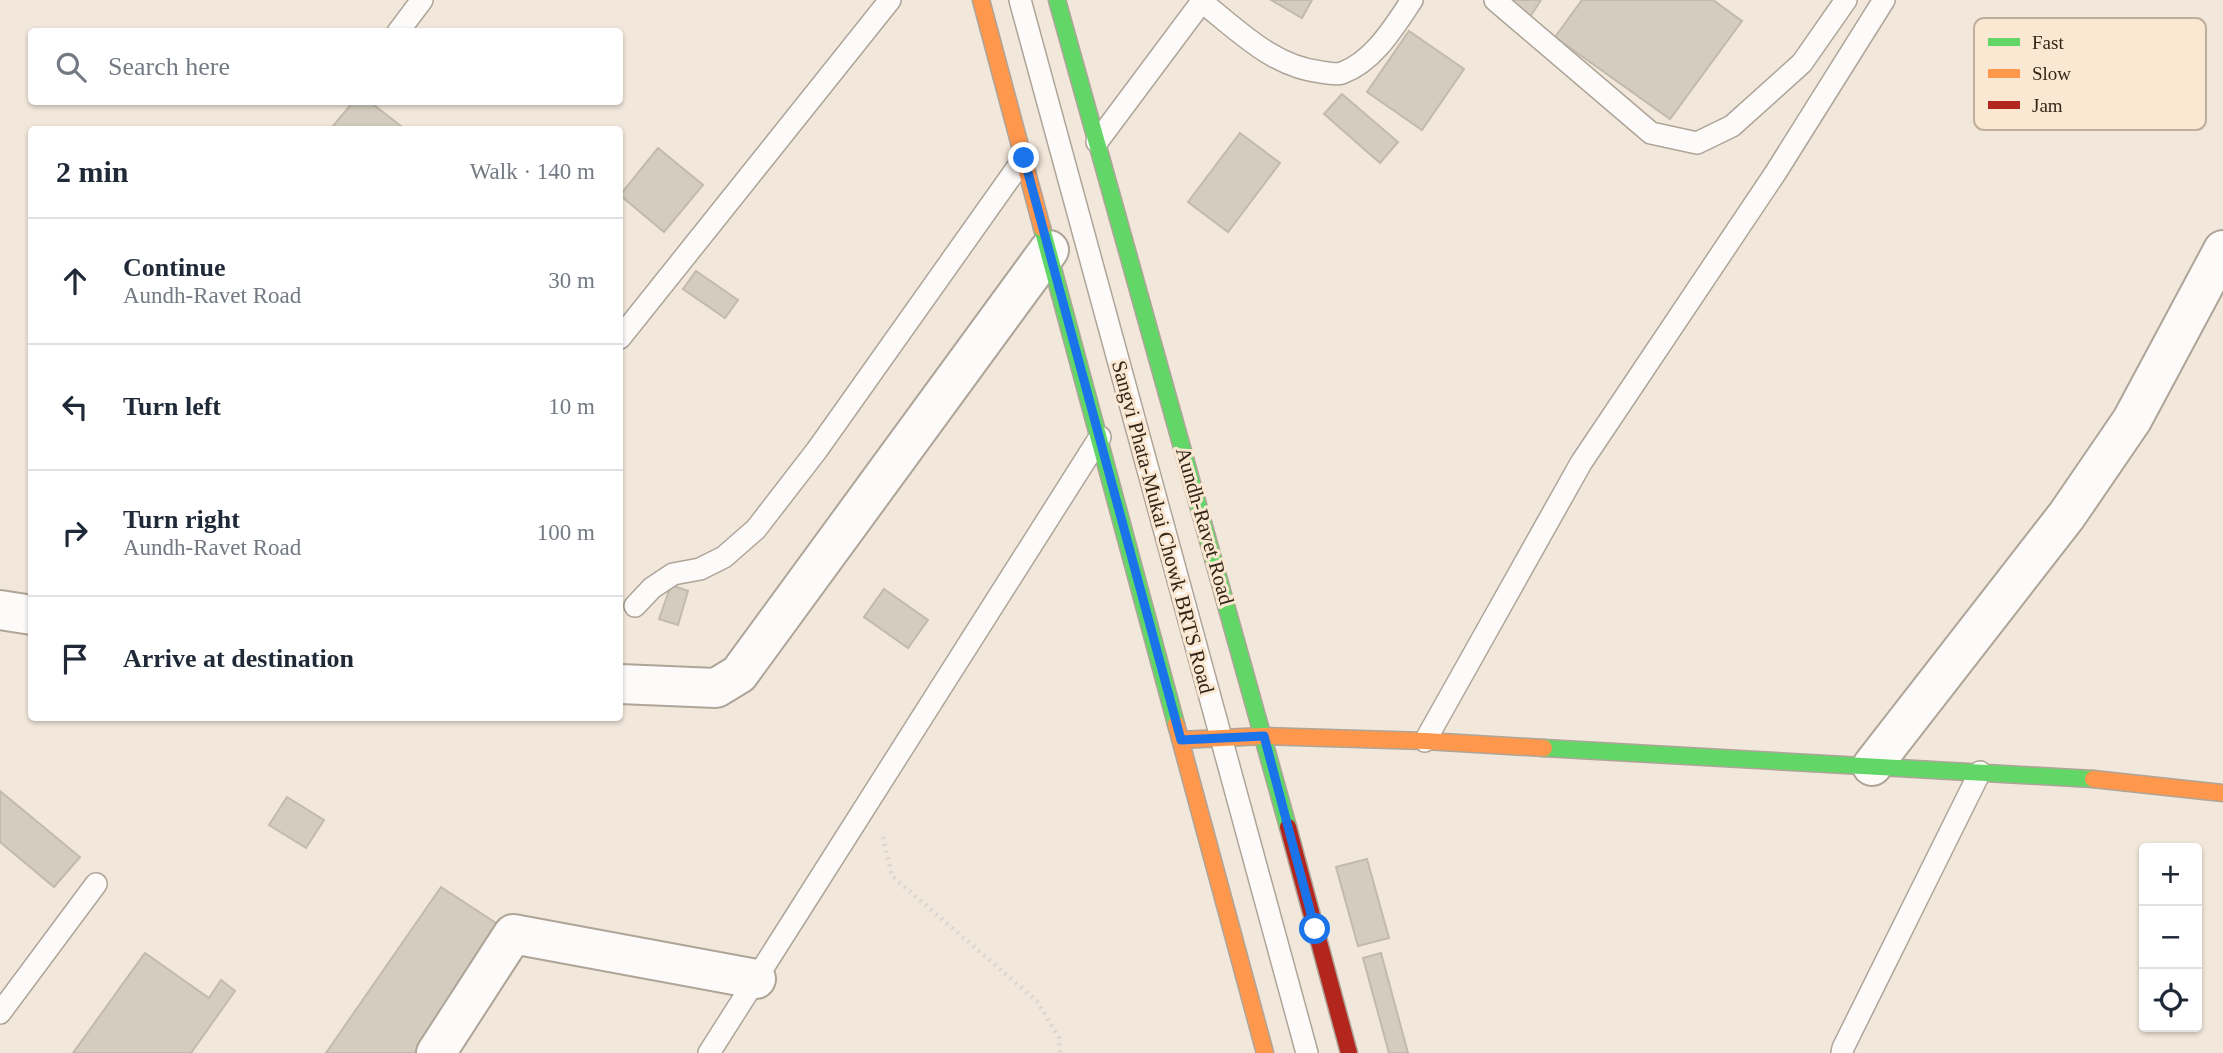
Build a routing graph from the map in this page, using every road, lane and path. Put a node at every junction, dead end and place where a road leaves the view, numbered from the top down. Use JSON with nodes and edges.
{"nodes":[{"id":1,"x":422,"y":0,"type":"edge"},
{"id":2,"x":890,"y":0,"type":"edge"},
{"id":3,"x":981,"y":0,"type":"edge"},
{"id":4,"x":1020,"y":0,"type":"edge"},
{"id":5,"x":1080,"y":0,"type":"edge"},
{"id":6,"x":1412,"y":0,"type":"edge"},
{"id":7,"x":1495,"y":0,"type":"edge"},
{"id":8,"x":1846,"y":0,"type":"edge"},
{"id":9,"x":1884,"y":0,"type":"edge"},
{"id":10,"x":1203,"y":1,"type":"edge"},
{"id":11,"x":1060,"y":9,"type":"edge"},
{"id":12,"x":401,"y":28,"type":"edge"},
{"id":13,"x":1097,"y":142,"type":"junction"},
{"id":14,"x":1024,"y":158,"type":"junction"},
{"id":15,"x":1049,"y":250,"type":"junction"},
{"id":16,"x":2223,"y":250,"type":"edge"},
{"id":17,"x":623,"y":334,"type":"edge"},
{"id":18,"x":1100,"y":437,"type":"junction"},
{"id":19,"x":635,"y":606,"type":"dead end"},
{"id":20,"x":0,"y":610,"type":"edge"},
{"id":21,"x":28,"y":614,"type":"edge"},
{"id":22,"x":623,"y":684,"type":"edge"},
{"id":23,"x":1264,"y":736,"type":"junction"},
{"id":24,"x":1221,"y":738,"type":"junction"},
{"id":25,"x":1181,"y":740,"type":"junction"},
{"id":26,"x":1425,"y":741,"type":"junction"},
{"id":27,"x":1872,"y":766,"type":"junction"},
{"id":28,"x":1980,"y":772,"type":"junction"},
{"id":29,"x":878,"y":787,"type":"junction"},
{"id":30,"x":2223,"y":793,"type":"edge"},
{"id":31,"x":96,"y":884,"type":"dead end"},
{"id":32,"x":757,"y":979,"type":"junction"},
{"id":33,"x":0,"y":1013,"type":"edge"},
{"id":34,"x":436,"y":1053,"type":"edge"},
{"id":35,"x":709,"y":1053,"type":"edge"},
{"id":36,"x":1060,"y":1053,"type":"edge"},
{"id":37,"x":1265,"y":1053,"type":"edge"},
{"id":38,"x":1307,"y":1053,"type":"edge"},
{"id":39,"x":1349,"y":1053,"type":"edge"},
{"id":40,"x":1842,"y":1053,"type":"edge"}],
"edges":[{"from":1,"to":12,"type":"lane"},
{"from":2,"to":17,"type":"lane"},
{"from":3,"to":14,"type":"main road"},
{"from":4,"to":24,"type":"lane","name":"Sangvi Phata-Mukai Chowk BRTS Road"},
{"from":5,"to":11,"type":"lane"},
{"from":6,"to":10,"type":"lane"},
{"from":7,"to":8,"type":"lane"},
{"from":9,"to":26,"type":"lane"},
{"from":10,"to":13,"type":"lane"},
{"from":11,"to":13,"type":"main road","name":"Aundh-Ravet Road"},
{"from":13,"to":23,"type":"main road","name":"Aundh-Ravet Road"},
{"from":14,"to":15,"type":"main road"},
{"from":14,"to":19,"type":"lane"},
{"from":15,"to":18,"type":"main road"},
{"from":15,"to":22,"type":"street"},
{"from":16,"to":27,"type":"street"},
{"from":18,"to":25,"type":"main road"},
{"from":18,"to":29,"type":"lane"},
{"from":20,"to":21,"type":"street"},
{"from":23,"to":24,"type":"main road"},
{"from":23,"to":26,"type":"main road"},
{"from":23,"to":39,"type":"main road","name":"Aundh-Ravet Road"},
{"from":24,"to":25,"type":"main road"},
{"from":24,"to":38,"type":"lane","name":"Sangvi Phata-Mukai Chowk BRTS Road"},
{"from":25,"to":37,"type":"main road"},
{"from":26,"to":27,"type":"main road"},
{"from":27,"to":28,"type":"main road"},
{"from":28,"to":30,"type":"main road"},
{"from":28,"to":40,"type":"lane"},
{"from":29,"to":32,"type":"lane"},
{"from":29,"to":36,"type":"path"},
{"from":31,"to":33,"type":"lane"},
{"from":32,"to":34,"type":"street"},
{"from":32,"to":35,"type":"lane"}]}
